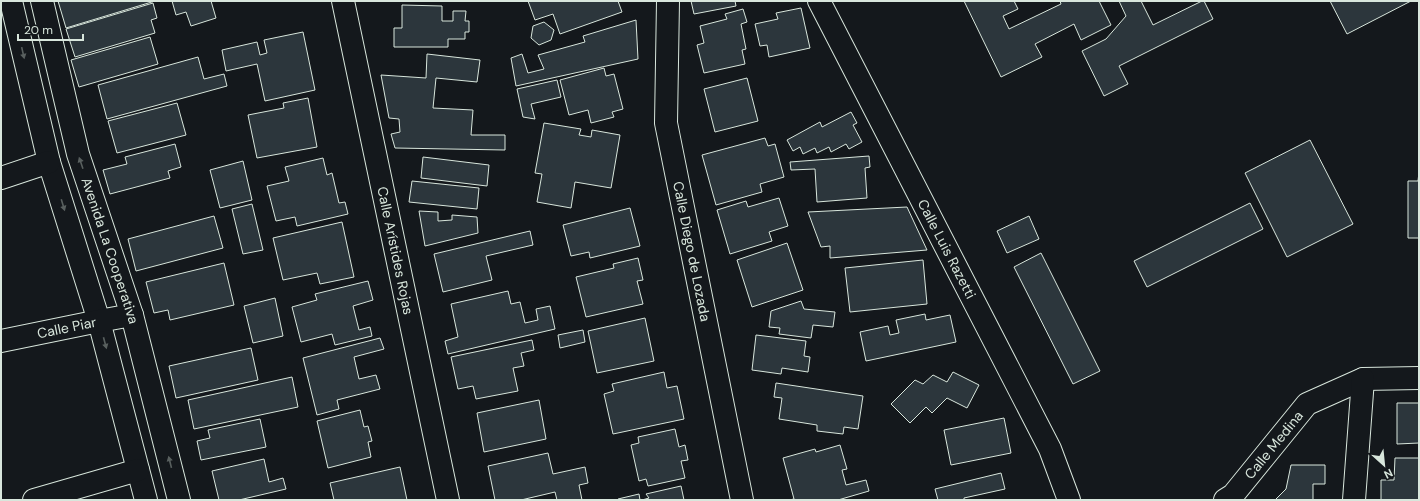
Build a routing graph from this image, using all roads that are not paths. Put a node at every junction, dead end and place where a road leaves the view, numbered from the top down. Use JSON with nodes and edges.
{"nodes":[{"id":1,"x":11,"y":1,"type":"edge"},
{"id":2,"x":42,"y":1,"type":"edge"},
{"id":3,"x":343,"y":1,"type":"edge"},
{"id":4,"x":668,"y":1,"type":"edge"},
{"id":5,"x":819,"y":1,"type":"edge"},
{"id":6,"x":49,"y":162,"type":"junction"},
{"id":7,"x":1,"y":178,"type":"edge"},
{"id":8,"x":132,"y":315,"type":"junction"},
{"id":9,"x":99,"y":321,"type":"junction"},
{"id":10,"x":1,"y":341,"type":"edge"},
{"id":11,"x":1363,"y":378,"type":"junction"},
{"id":12,"x":1419,"y":378,"type":"edge"},
{"id":13,"x":138,"y":470,"type":"junction"},
{"id":14,"x":34,"y":500,"type":"edge"},
{"id":15,"x":146,"y":500,"type":"edge"},
{"id":16,"x":179,"y":500,"type":"edge"},
{"id":17,"x":448,"y":500,"type":"edge"},
{"id":18,"x":742,"y":500,"type":"edge"},
{"id":19,"x":1069,"y":500,"type":"edge"},
{"id":20,"x":1225,"y":500,"type":"edge"},
{"id":21,"x":1354,"y":500,"type":"edge"}],
"edges":[{"from":1,"to":6,"type":"street","one_way":true},
{"from":8,"to":2,"type":"street","name":"Avenida La Cooperativa","one_way":true},
{"from":3,"to":17,"type":"street","name":"Calle Arístides Rojas"},
{"from":4,"to":18,"type":"street","name":"Calle Diego de Lozada"},
{"from":5,"to":19,"type":"street","name":"Calle Luis Razetti"},
{"from":6,"to":7,"type":"street"},
{"from":6,"to":9,"type":"street","one_way":true},
{"from":8,"to":9,"type":"street","name":"Calle Piar"},
{"from":16,"to":8,"type":"street","name":"Avenida La Cooperativa","one_way":true},
{"from":9,"to":10,"type":"street","name":"Calle Piar"},
{"from":9,"to":13,"type":"street","one_way":true},
{"from":11,"to":12,"type":"street","name":"Calle Medina"},
{"from":11,"to":20,"type":"street","name":"Calle Medina"},
{"from":11,"to":21,"type":"street"},
{"from":13,"to":14,"type":"street"},
{"from":13,"to":15,"type":"street"}]}
